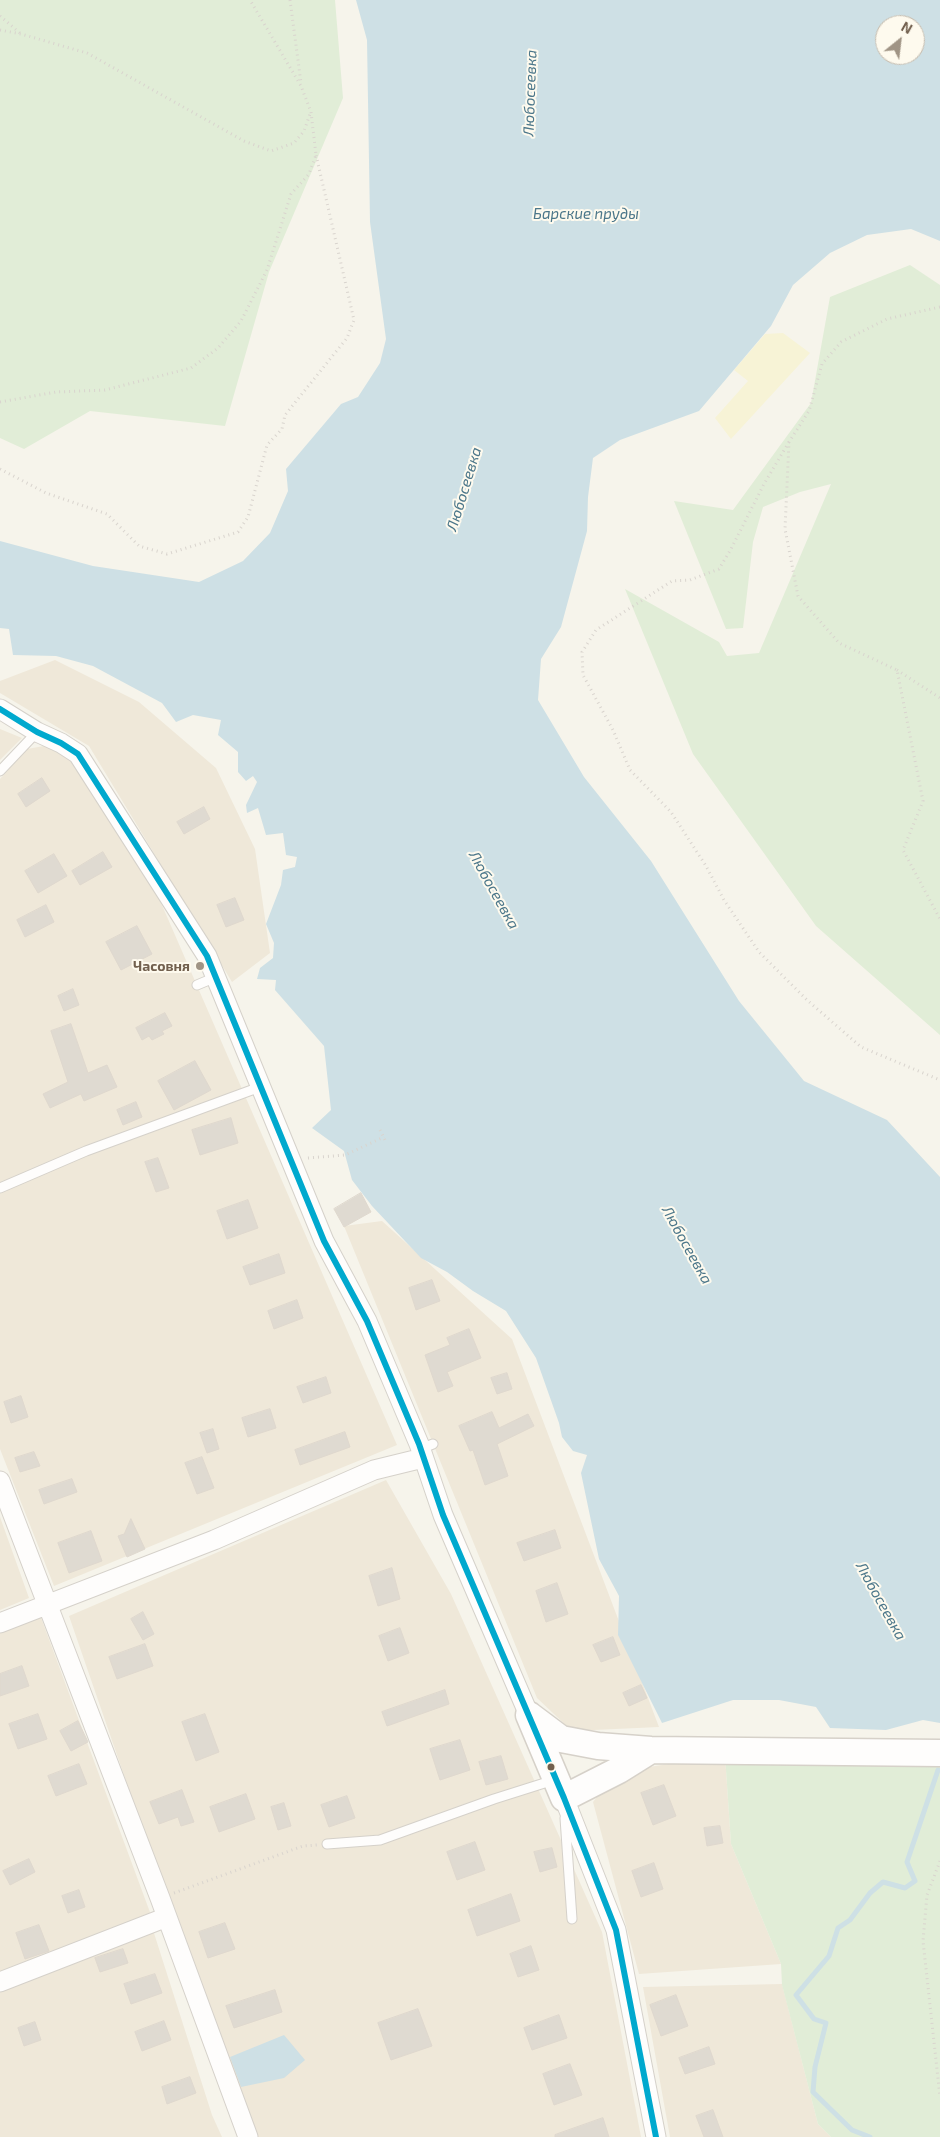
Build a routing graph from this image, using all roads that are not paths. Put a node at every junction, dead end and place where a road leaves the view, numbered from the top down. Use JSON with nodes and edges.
{"nodes":[{"id":1,"x":0,"y":709,"type":"edge"},
{"id":2,"x":37,"y":732,"type":"junction"},
{"id":3,"x":0,"y":771,"type":"edge"},
{"id":4,"x":216,"y":977,"type":"junction"},
{"id":5,"x":197,"y":985,"type":"dead end"},
{"id":6,"x":260,"y":1088,"type":"junction"},
{"id":7,"x":0,"y":1188,"type":"edge"},
{"id":8,"x":425,"y":1450,"type":"junction"},
{"id":9,"x":0,"y":1481,"type":"edge"},
{"id":10,"x":48,"y":1605,"type":"junction"},
{"id":11,"x":0,"y":1623,"type":"edge"},
{"id":12,"x":529,"y":1714,"type":"joint"},
{"id":13,"x":651,"y":1750,"type":"junction"},
{"id":14,"x":940,"y":1753,"type":"edge"},
{"id":15,"x":557,"y":1769,"type":"junction"},
{"id":16,"x":328,"y":1844,"type":"road end"},
{"id":17,"x":166,"y":1917,"type":"junction"},
{"id":18,"x":572,"y":1919,"type":"dead end"},
{"id":19,"x":0,"y":1982,"type":"edge"},
{"id":20,"x":248,"y":2137,"type":"edge"},
{"id":21,"x":656,"y":2137,"type":"edge"}],
"edges":[{"from":1,"to":2,"type":"street"},
{"from":2,"to":3,"type":"lane"},
{"from":2,"to":4,"type":"street"},
{"from":4,"to":5,"type":"lane"},
{"from":4,"to":6,"type":"street"},
{"from":6,"to":7,"type":"lane"},
{"from":6,"to":8,"type":"street"},
{"from":8,"to":10,"type":"street"},
{"from":8,"to":12,"type":"street"},
{"from":9,"to":10,"type":"street"},
{"from":10,"to":11,"type":"street"},
{"from":10,"to":17,"type":"street"},
{"from":12,"to":15,"type":"street"},
{"from":13,"to":14,"type":"street"},
{"from":13,"to":15,"type":"street"},
{"from":13,"to":15,"type":"street"},
{"from":15,"to":16,"type":"lane"},
{"from":15,"to":18,"type":"lane"},
{"from":15,"to":21,"type":"street"},
{"from":17,"to":19,"type":"street"},
{"from":17,"to":20,"type":"street"}]}
